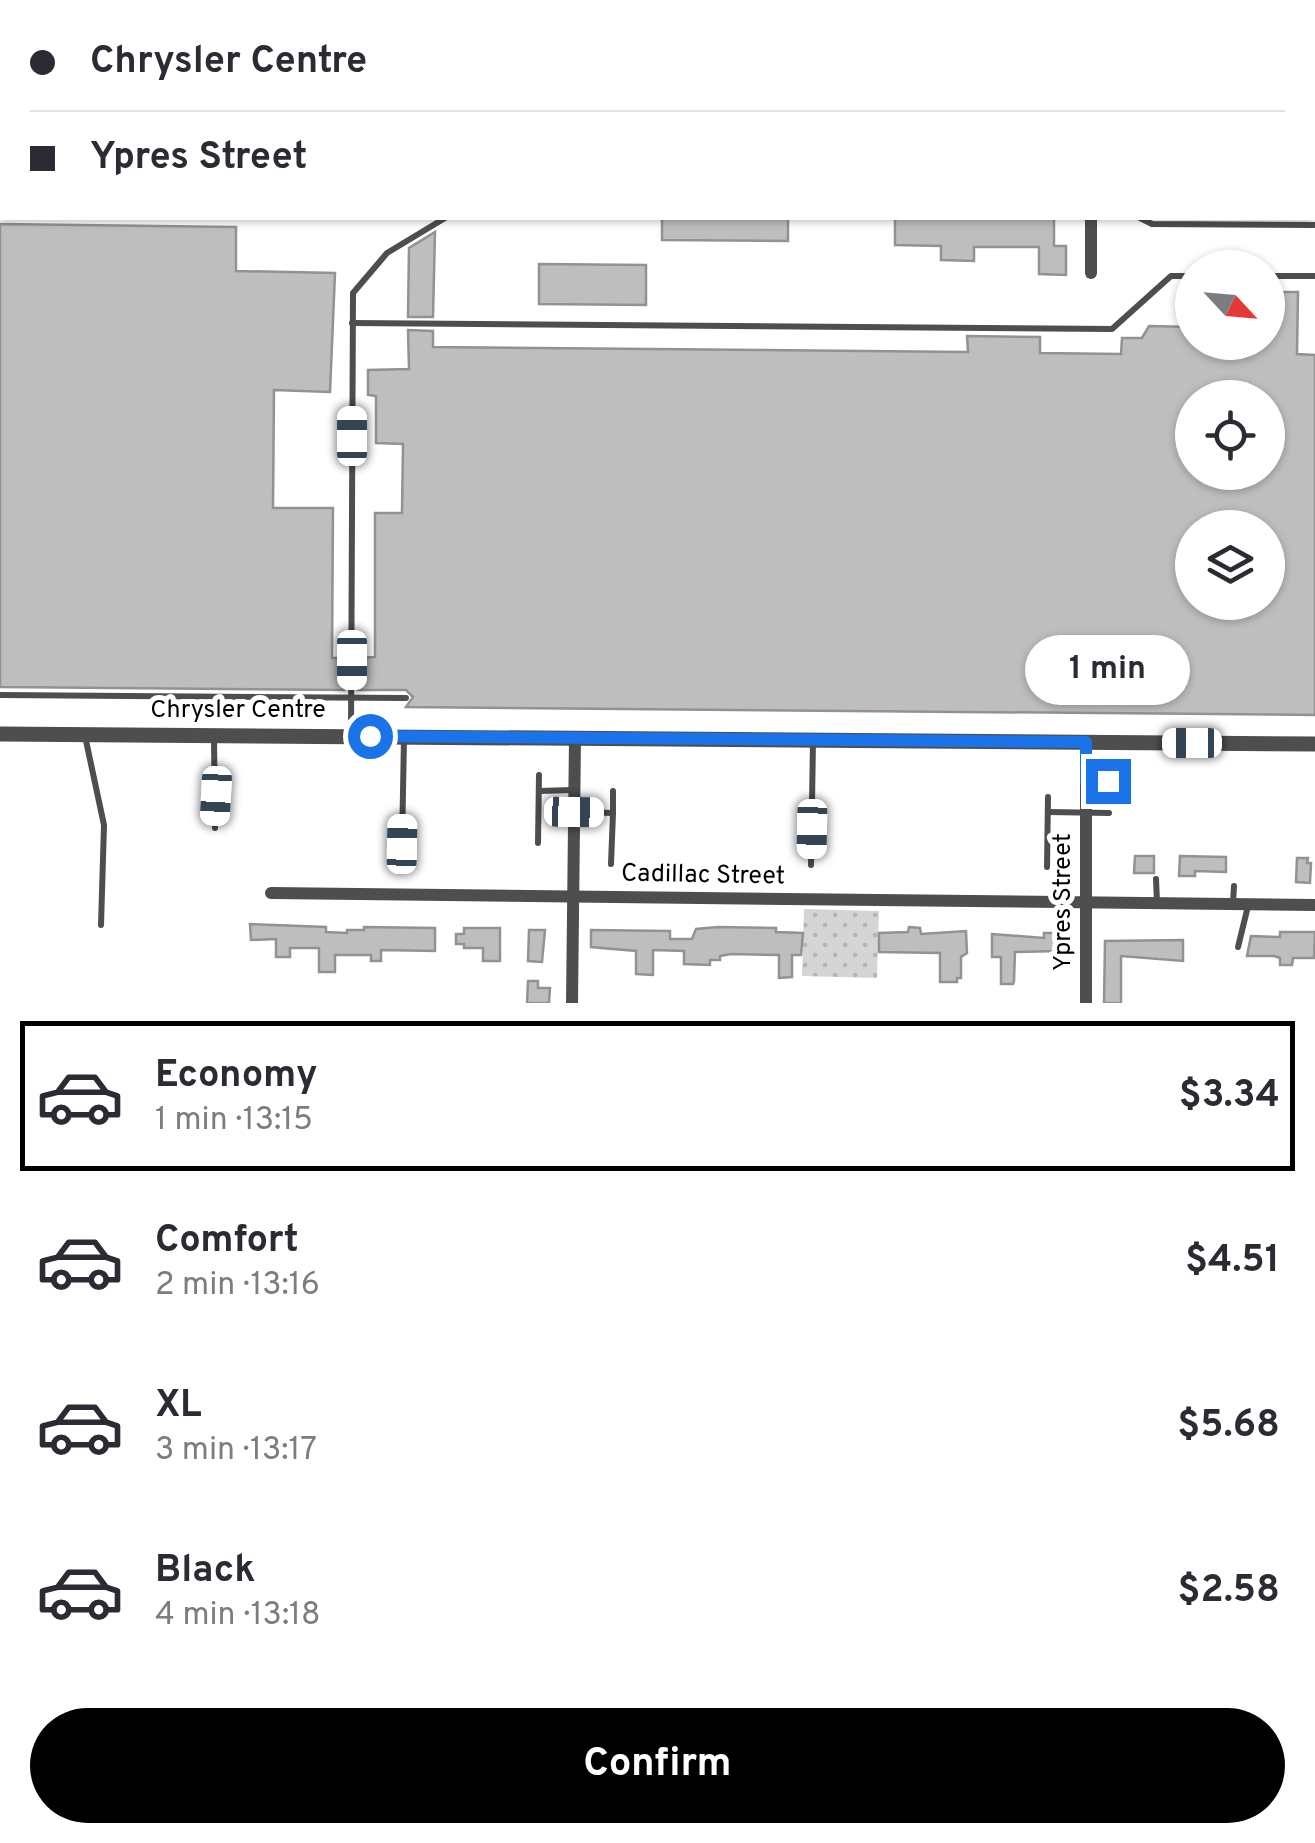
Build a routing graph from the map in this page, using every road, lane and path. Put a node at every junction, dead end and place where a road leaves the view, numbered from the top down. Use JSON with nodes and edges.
{"nodes":[{"id":1,"x":442,"y":220,"type":"edge"},
{"id":2,"x":1091,"y":220,"type":"edge"},
{"id":3,"x":1144,"y":220,"type":"edge"},
{"id":4,"x":1315,"y":225,"type":"edge"},
{"id":5,"x":1091,"y":274,"type":"dead end"},
{"id":6,"x":1175,"y":276,"type":"edge"},
{"id":7,"x":1285,"y":276,"type":"edge"},
{"id":8,"x":1315,"y":276,"type":"edge"},
{"id":9,"x":352,"y":323,"type":"junction"},
{"id":10,"x":0,"y":695,"type":"edge"},
{"id":11,"x":352,"y":698,"type":"junction"},
{"id":12,"x":406,"y":698,"type":"dead end"},
{"id":13,"x":0,"y":734,"type":"edge"},
{"id":14,"x":85,"y":734,"type":"junction"},
{"id":15,"x":214,"y":735,"type":"junction"},
{"id":16,"x":350,"y":736,"type":"junction"},
{"id":17,"x":404,"y":737,"type":"junction"},
{"id":18,"x":575,"y":738,"type":"junction"},
{"id":19,"x":813,"y":740,"type":"junction"},
{"id":20,"x":1086,"y":742,"type":"junction"},
{"id":21,"x":1315,"y":744,"type":"edge"},
{"id":22,"x":539,"y":775,"type":"dead end"},
{"id":23,"x":1108,"y":781,"type":"dead end"},
{"id":24,"x":1086,"y":782,"type":"junction"},
{"id":25,"x":539,"y":790,"type":"junction"},
{"id":26,"x":574,"y":790,"type":"junction"},
{"id":27,"x":613,"y":792,"type":"dead end"},
{"id":28,"x":1048,"y":797,"type":"dead end"},
{"id":29,"x":574,"y":812,"type":"junction"},
{"id":30,"x":1048,"y":812,"type":"junction"},
{"id":31,"x":613,"y":813,"type":"junction"},
{"id":32,"x":1109,"y":813,"type":"dead end"},
{"id":33,"x":1086,"y":814,"type":"junction"},
{"id":34,"x":215,"y":828,"type":"dead end"},
{"id":35,"x":538,"y":843,"type":"dead end"},
{"id":36,"x":402,"y":844,"type":"dead end"},
{"id":37,"x":612,"y":864,"type":"dead end"},
{"id":38,"x":811,"y":866,"type":"dead end"},
{"id":39,"x":1047,"y":867,"type":"dead end"},
{"id":40,"x":1156,"y":879,"type":"dead end"},
{"id":41,"x":1234,"y":886,"type":"dead end"},
{"id":42,"x":271,"y":893,"type":"dead end"},
{"id":43,"x":573,"y":897,"type":"junction"},
{"id":44,"x":1087,"y":903,"type":"junction"},
{"id":45,"x":1157,"y":903,"type":"junction"},
{"id":46,"x":1233,"y":904,"type":"junction"},
{"id":47,"x":1248,"y":904,"type":"junction"},
{"id":48,"x":1315,"y":905,"type":"edge"},
{"id":49,"x":101,"y":925,"type":"dead end"},
{"id":50,"x":1238,"y":947,"type":"dead end"},
{"id":51,"x":572,"y":1003,"type":"edge"},
{"id":52,"x":1086,"y":1003,"type":"edge"}],
"edges":[{"from":1,"to":9,"type":"lane"},
{"from":2,"to":5,"type":"street"},
{"from":3,"to":4,"type":"lane"},
{"from":6,"to":9,"type":"lane"},
{"from":7,"to":8,"type":"lane"},
{"from":9,"to":11,"type":"lane"},
{"from":10,"to":11,"type":"lane"},
{"from":11,"to":12,"type":"lane"},
{"from":11,"to":16,"type":"lane"},
{"from":13,"to":14,"type":"street","name":"Chrysler Centre"},
{"from":14,"to":15,"type":"street","name":"Chrysler Centre"},
{"from":14,"to":49,"type":"lane"},
{"from":15,"to":16,"type":"street","name":"Chrysler Centre"},
{"from":15,"to":34,"type":"lane"},
{"from":16,"to":17,"type":"street","name":"Chrysler Centre"},
{"from":17,"to":18,"type":"street","name":"Chrysler Centre"},
{"from":17,"to":36,"type":"lane"},
{"from":18,"to":19,"type":"street","name":"Chrysler Centre"},
{"from":18,"to":26,"type":"street"},
{"from":19,"to":20,"type":"street","name":"Chrysler Centre"},
{"from":19,"to":38,"type":"lane"},
{"from":20,"to":21,"type":"street","name":"Chrysler Centre"},
{"from":20,"to":24,"type":"street","name":"Ypres Street"},
{"from":22,"to":25,"type":"lane"},
{"from":23,"to":24,"type":"lane"},
{"from":24,"to":33,"type":"street","name":"Ypres Street"},
{"from":25,"to":26,"type":"lane"},
{"from":25,"to":35,"type":"lane"},
{"from":26,"to":29,"type":"street"},
{"from":27,"to":31,"type":"lane"},
{"from":28,"to":30,"type":"lane"},
{"from":29,"to":31,"type":"lane"},
{"from":29,"to":43,"type":"street"},
{"from":30,"to":33,"type":"lane"},
{"from":30,"to":39,"type":"lane"},
{"from":31,"to":37,"type":"lane"},
{"from":32,"to":33,"type":"lane"},
{"from":33,"to":44,"type":"street","name":"Ypres Street"},
{"from":40,"to":45,"type":"lane"},
{"from":41,"to":46,"type":"lane"},
{"from":42,"to":43,"type":"street","name":"Cadillac Street"},
{"from":43,"to":44,"type":"street","name":"Cadillac Street"},
{"from":43,"to":51,"type":"street"},
{"from":44,"to":45,"type":"street","name":"Cadillac Street"},
{"from":44,"to":52,"type":"street","name":"Ypres Street"},
{"from":45,"to":46,"type":"street","name":"Cadillac Street"},
{"from":46,"to":47,"type":"street","name":"Cadillac Street"},
{"from":47,"to":48,"type":"street","name":"Cadillac Street"},
{"from":47,"to":50,"type":"lane"}]}
